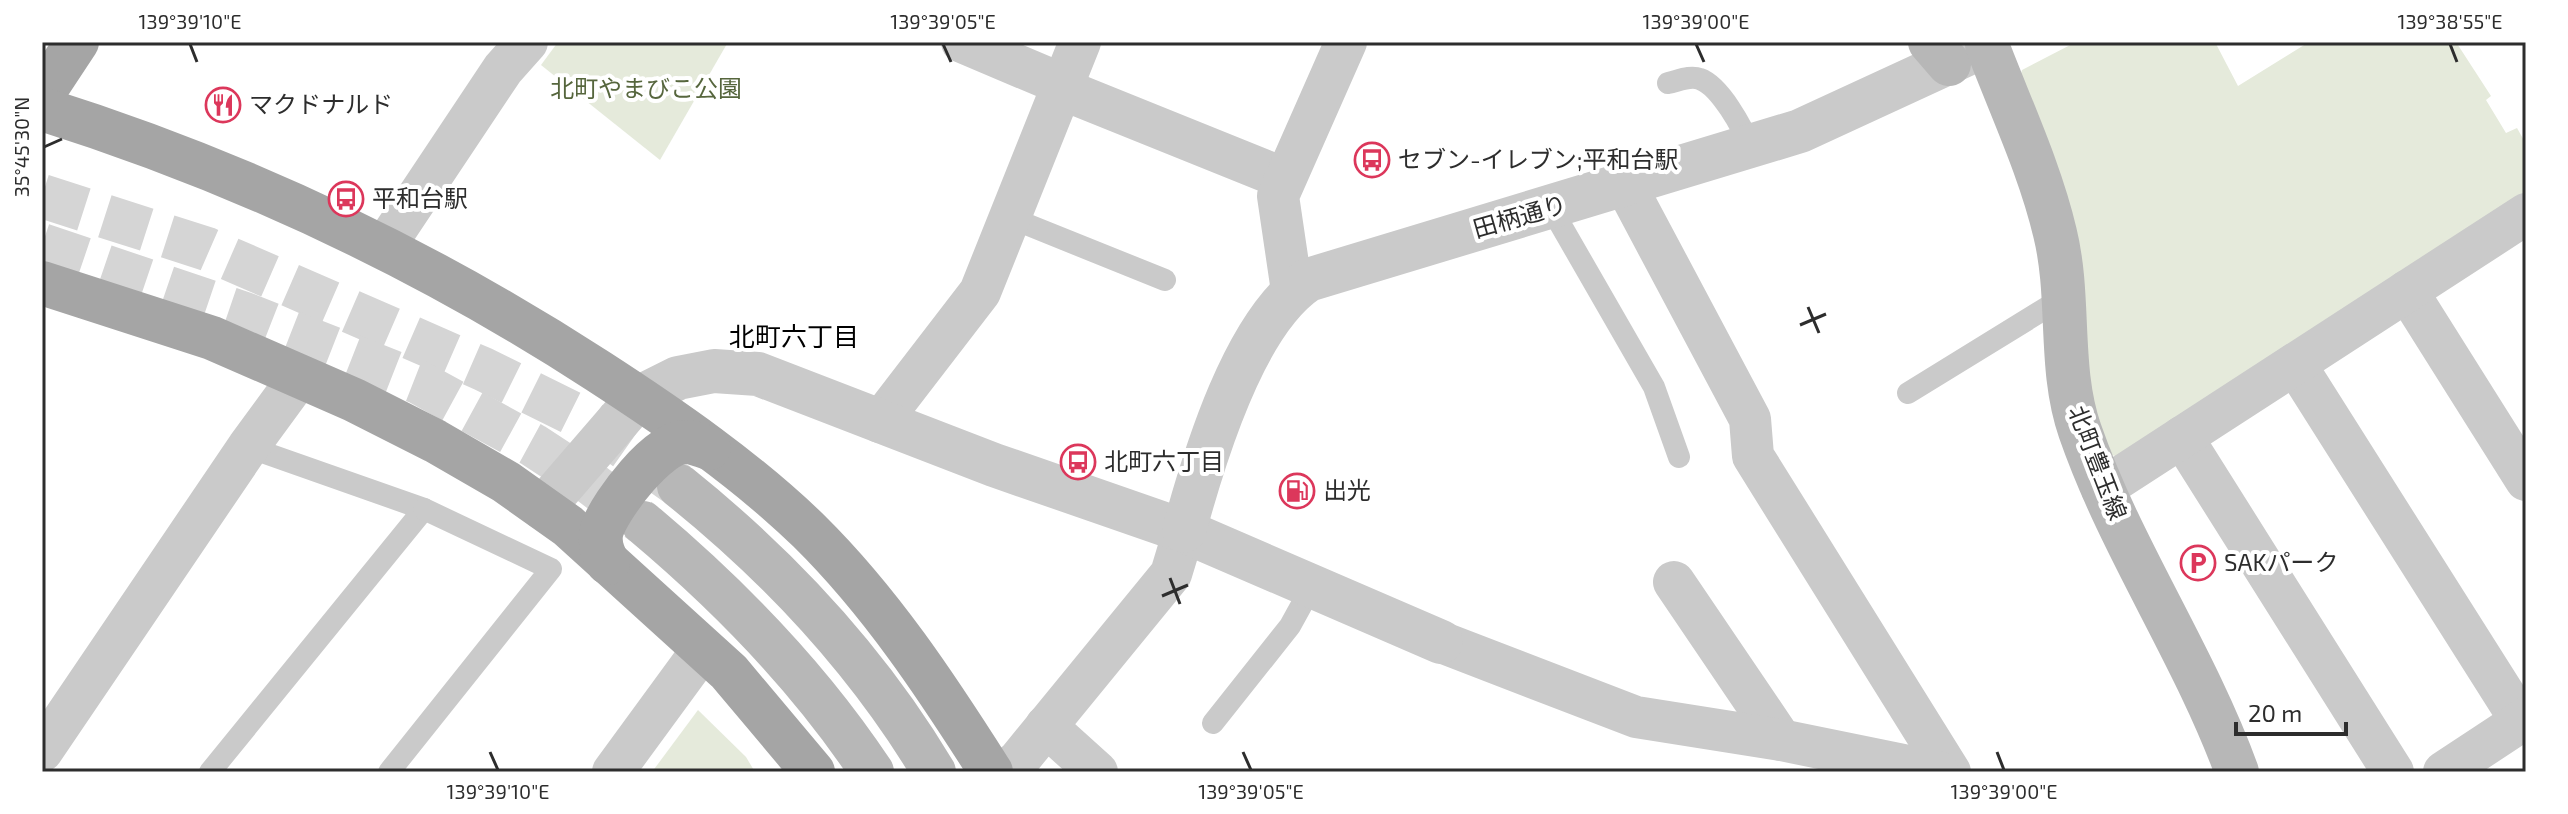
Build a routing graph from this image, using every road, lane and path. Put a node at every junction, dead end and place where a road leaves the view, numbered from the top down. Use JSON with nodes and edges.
{"nodes":[{"id":1,"x":77,"y":42,"type":"edge"},
{"id":2,"x":527,"y":42,"type":"edge"},
{"id":3,"x":962,"y":42,"type":"edge"},
{"id":4,"x":1080,"y":42,"type":"edge"},
{"id":5,"x":1346,"y":42,"type":"edge"},
{"id":6,"x":1965,"y":48,"type":"edge"},
{"id":7,"x":1668,"y":83,"type":"dead end"},
{"id":8,"x":1063,"y":87,"type":"junction"},
{"id":9,"x":42,"y":95,"type":"edge"},
{"id":10,"x":42,"y":109,"type":"edge"},
{"id":11,"x":1750,"y":147,"type":"junction"},
{"id":12,"x":1283,"y":178,"type":"junction"},
{"id":13,"x":1626,"y":186,"type":"junction"},
{"id":14,"x":1551,"y":208,"type":"junction"},
{"id":15,"x":1011,"y":218,"type":"junction"},
{"id":16,"x":2524,"y":220,"type":"edge"},
{"id":17,"x":385,"y":246,"type":"junction"},
{"id":18,"x":1165,"y":280,"type":"dead end"},
{"id":19,"x":42,"y":283,"type":"edge"},
{"id":20,"x":1292,"y":291,"type":"junction"},
{"id":21,"x":2407,"y":291,"type":"junction"},
{"id":22,"x":2064,"y":297,"type":"junction"},
{"id":23,"x":2295,"y":364,"type":"junction"},
{"id":24,"x":300,"y":376,"type":"junction"},
{"id":25,"x":1908,"y":393,"type":"dead end"},
{"id":26,"x":638,"y":398,"type":"junction"},
{"id":27,"x":880,"y":422,"type":"junction"},
{"id":28,"x":2182,"y":437,"type":"junction"},
{"id":29,"x":248,"y":447,"type":"junction"},
{"id":30,"x":709,"y":448,"type":"junction"},
{"id":31,"x":1679,"y":457,"type":"dead end"},
{"id":32,"x":2526,"y":480,"type":"edge"},
{"id":33,"x":679,"y":486,"type":"tunnel mouth"},
{"id":34,"x":2102,"y":489,"type":"junction"},
{"id":35,"x":543,"y":508,"type":"junction"},
{"id":36,"x":424,"y":509,"type":"junction"},
{"id":37,"x":643,"y":523,"type":"tunnel mouth"},
{"id":38,"x":1184,"y":531,"type":"junction"},
{"id":39,"x":608,"y":563,"type":"junction"},
{"id":40,"x":1674,"y":582,"type":"dead end"},
{"id":41,"x":1312,"y":586,"type":"junction"},
{"id":42,"x":1441,"y":642,"type":"joint"},
{"id":43,"x":703,"y":649,"type":"junction"},
{"id":44,"x":2524,"y":719,"type":"edge"},
{"id":45,"x":1213,"y":723,"type":"dead end"},
{"id":46,"x":1046,"y":726,"type":"junction"},
{"id":47,"x":1781,"y":740,"type":"junction"},
{"id":48,"x":42,"y":751,"type":"edge"},
{"id":49,"x":210,"y":772,"type":"edge"},
{"id":50,"x":389,"y":772,"type":"edge"},
{"id":51,"x":613,"y":772,"type":"edge"},
{"id":52,"x":813,"y":772,"type":"edge"},
{"id":53,"x":872,"y":772,"type":"edge"},
{"id":54,"x":934,"y":772,"type":"edge"},
{"id":55,"x":991,"y":772,"type":"edge"},
{"id":56,"x":1004,"y":772,"type":"edge"},
{"id":57,"x":1097,"y":772,"type":"edge"},
{"id":58,"x":1938,"y":772,"type":"edge"},
{"id":59,"x":1950,"y":772,"type":"edge"},
{"id":60,"x":2237,"y":772,"type":"edge"},
{"id":61,"x":2393,"y":772,"type":"edge"},
{"id":62,"x":2444,"y":772,"type":"edge"}],
"edges":[{"from":1,"to":9,"type":"main road"},
{"from":2,"to":17,"type":"street"},
{"from":3,"to":8,"type":"street"},
{"from":4,"to":8,"type":"street"},
{"from":5,"to":12,"type":"street"},
{"from":6,"to":11,"type":"street","name":"田柄通り"},
{"from":6,"to":22,"type":"main road","name":"北町豊玉線"},
{"from":7,"to":11,"type":"lane"},
{"from":8,"to":12,"type":"street"},
{"from":8,"to":15,"type":"street"},
{"from":10,"to":17,"type":"main road"},
{"from":11,"to":13,"type":"street","name":"田柄通り"},
{"from":12,"to":20,"type":"street"},
{"from":13,"to":14,"type":"street","name":"田柄通り"},
{"from":13,"to":59,"type":"street"},
{"from":14,"to":20,"type":"street","name":"田柄通り"},
{"from":14,"to":31,"type":"lane"},
{"from":15,"to":18,"type":"lane"},
{"from":15,"to":27,"type":"street"},
{"from":16,"to":21,"type":"street"},
{"from":17,"to":26,"type":"main road"},
{"from":19,"to":24,"type":"main road"},
{"from":20,"to":38,"type":"street","name":"田柄通り"},
{"from":21,"to":23,"type":"street"},
{"from":21,"to":32,"type":"street"},
{"from":22,"to":25,"type":"lane"},
{"from":22,"to":34,"type":"main road","name":"北町豊玉線"},
{"from":23,"to":28,"type":"street"},
{"from":23,"to":44,"type":"street"},
{"from":24,"to":29,"type":"street"},
{"from":24,"to":35,"type":"main road"},
{"from":26,"to":27,"type":"street"},
{"from":26,"to":30,"type":"main road"},
{"from":26,"to":35,"type":"street"},
{"from":27,"to":38,"type":"street"},
{"from":28,"to":34,"type":"street"},
{"from":28,"to":61,"type":"street"},
{"from":29,"to":36,"type":"lane"},
{"from":29,"to":48,"type":"street"},
{"from":30,"to":39,"type":"main road"},
{"from":30,"to":55,"type":"main road"},
{"from":33,"to":54,"type":"main road"},
{"from":34,"to":60,"type":"main road","name":"北町豊玉線"},
{"from":35,"to":39,"type":"main road"},
{"from":36,"to":49,"type":"lane"},
{"from":36,"to":50,"type":"lane"},
{"from":37,"to":53,"type":"main road"},
{"from":38,"to":41,"type":"street"},
{"from":38,"to":46,"type":"street"},
{"from":39,"to":43,"type":"main road"},
{"from":40,"to":47,"type":"street"},
{"from":41,"to":42,"type":"street"},
{"from":41,"to":45,"type":"lane"},
{"from":42,"to":47,"type":"street"},
{"from":43,"to":51,"type":"street"},
{"from":43,"to":52,"type":"main road"},
{"from":44,"to":62,"type":"street"},
{"from":46,"to":56,"type":"street"},
{"from":46,"to":57,"type":"street"},
{"from":47,"to":58,"type":"street"}]}
